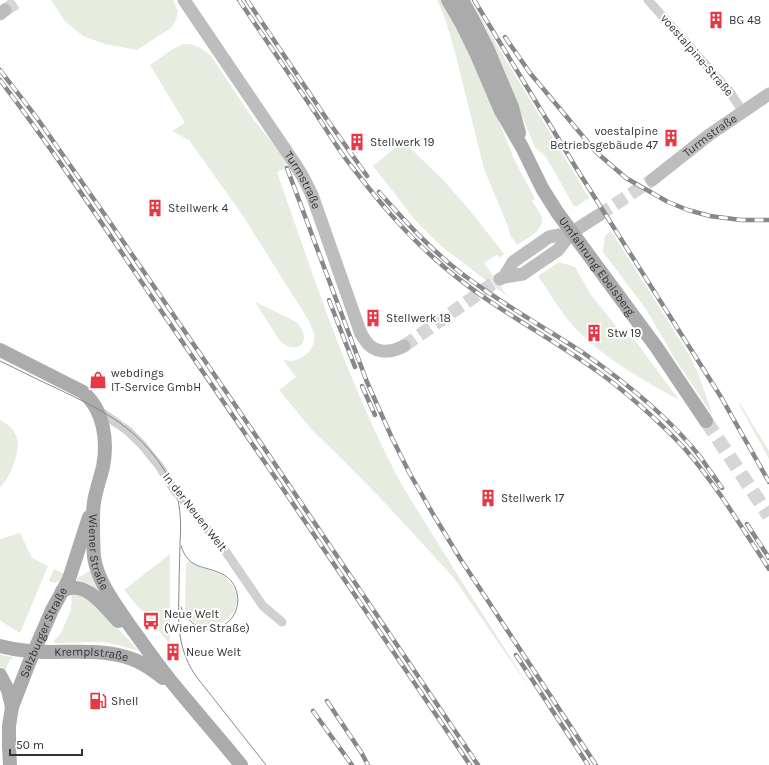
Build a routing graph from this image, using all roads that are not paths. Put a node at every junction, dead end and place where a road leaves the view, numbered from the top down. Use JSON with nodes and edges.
{"nodes":[{"id":1,"x":184,"y":0,"type":"edge"},
{"id":2,"x":448,"y":0,"type":"edge"},
{"id":3,"x":462,"y":0,"type":"edge"},
{"id":4,"x":648,"y":0,"type":"edge"},
{"id":5,"x":769,"y":94,"type":"edge"},
{"id":6,"x":743,"y":112,"type":"junction"},
{"id":7,"x":522,"y":147,"type":"junction"},
{"id":8,"x":652,"y":180,"type":"tunnel mouth"},
{"id":9,"x":599,"y":215,"type":"tunnel mouth"},
{"id":10,"x":571,"y":233,"type":"junction"},
{"id":11,"x":501,"y":279,"type":"tunnel mouth"},
{"id":12,"x":404,"y":346,"type":"tunnel mouth"},
{"id":13,"x":0,"y":350,"type":"edge"},
{"id":14,"x":98,"y":410,"type":"junction"},
{"id":15,"x":706,"y":421,"type":"tunnel mouth"},
{"id":16,"x":94,"y":503,"type":"junction"},
{"id":17,"x":62,"y":591,"type":"junction"},
{"id":18,"x":282,"y":622,"type":"dead end"},
{"id":19,"x":0,"y":646,"type":"edge"},
{"id":20,"x":147,"y":649,"type":"junction"},
{"id":21,"x":34,"y":651,"type":"junction"},
{"id":22,"x":0,"y":675,"type":"edge"},
{"id":23,"x":175,"y":686,"type":"junction"},
{"id":24,"x":12,"y":707,"type":"junction"},
{"id":25,"x":10,"y":765,"type":"edge"},
{"id":26,"x":241,"y":765,"type":"edge"}],
"edges":[{"from":1,"to":12,"type":"main road","name":"Turmstraße"},
{"from":2,"to":7,"type":"main road","name":"Umfahrung Ebelsberg"},
{"from":3,"to":7,"type":"main road","name":"Umfahrung Ebelsberg"},
{"from":4,"to":6,"type":"street","name":"voestalpine-Straße"},
{"from":5,"to":6,"type":"main road","name":"Turmstraße"},
{"from":6,"to":8,"type":"main road","name":"Turmstraße"},
{"from":7,"to":10,"type":"main road","name":"Umfahrung Ebelsberg"},
{"from":9,"to":10,"type":"main road"},
{"from":10,"to":11,"type":"main road"},
{"from":10,"to":15,"type":"main road","name":"Umfahrung Ebelsberg"},
{"from":13,"to":14,"type":"main road","name":"Wiener Straße"},
{"from":14,"to":16,"type":"main road","name":"Wiener Straße"},
{"from":14,"to":18,"type":"street","name":"In der Neuen Welt"},
{"from":16,"to":17,"type":"main road","name":"Salzburger Straße"},
{"from":16,"to":20,"type":"main road","name":"Wiener Straße"},
{"from":17,"to":20,"type":"main road"},
{"from":17,"to":21,"type":"main road","name":"Salzburger Straße"},
{"from":19,"to":21,"type":"main road","name":"Kremplstraße"},
{"from":20,"to":23,"type":"main road","name":"Wiener Straße"},
{"from":21,"to":23,"type":"main road","name":"Kremplstraße"},
{"from":21,"to":24,"type":"main road","name":"Salzburger Straße"},
{"from":22,"to":24,"type":"main road"},
{"from":23,"to":26,"type":"main road","name":"Wiener Straße"},
{"from":24,"to":25,"type":"main road","name":"Salzburger Straße"}]}
